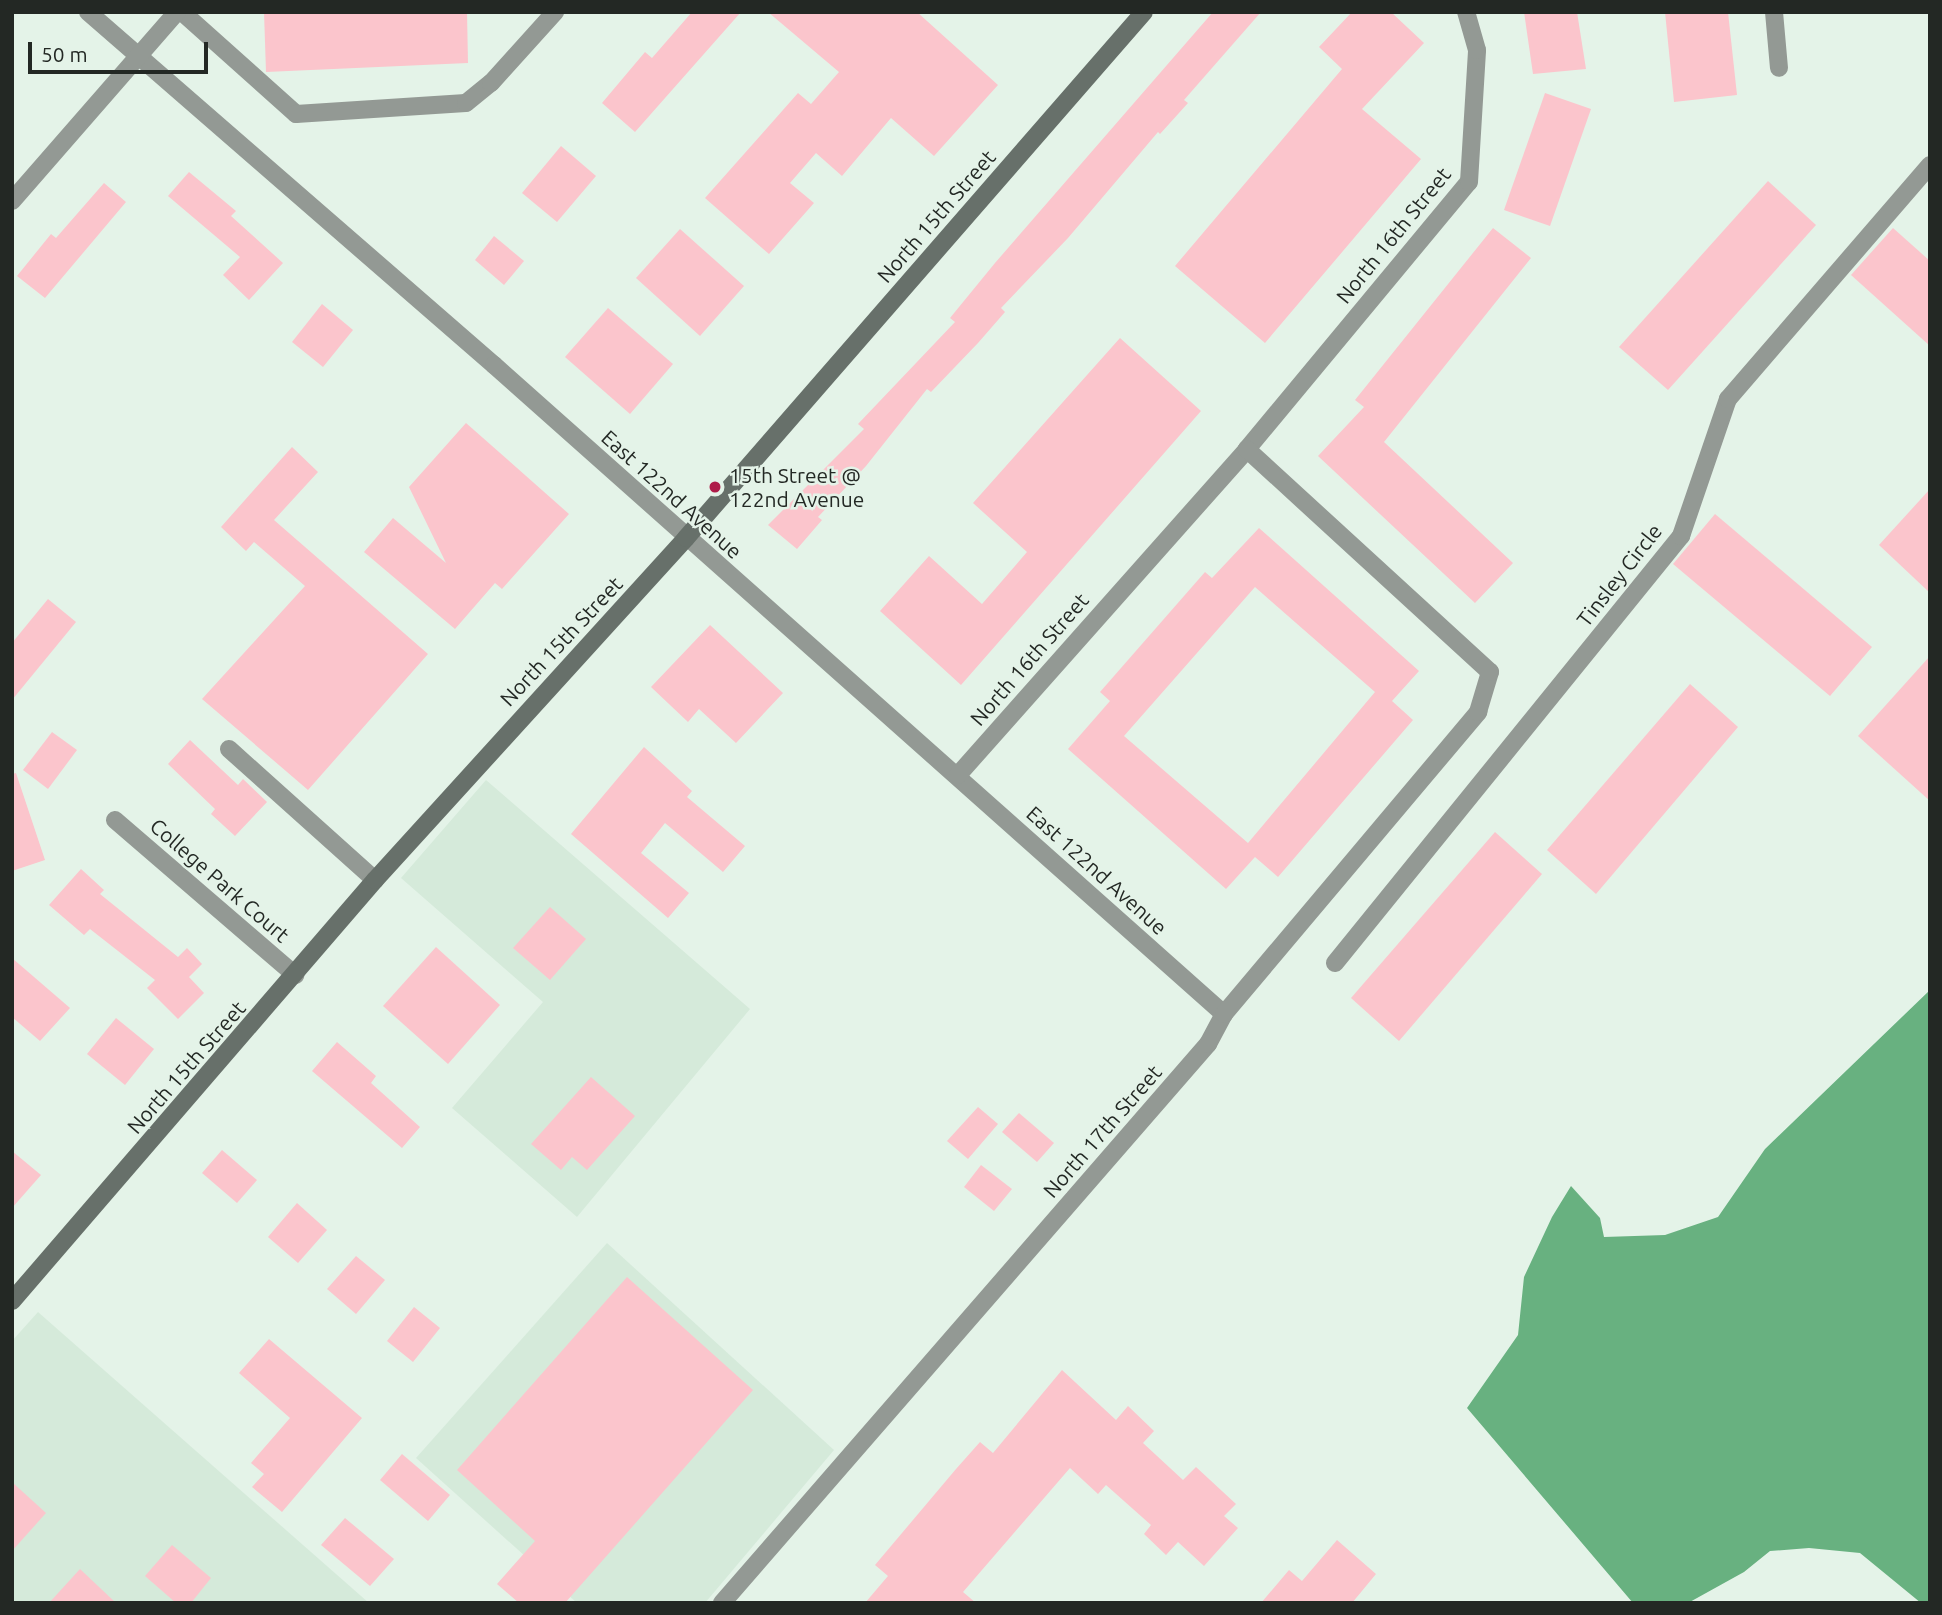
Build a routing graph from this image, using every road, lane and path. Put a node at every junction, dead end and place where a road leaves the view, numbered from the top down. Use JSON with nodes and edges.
{"nodes":[{"id":1,"x":88,"y":12,"type":"edge"},
{"id":2,"x":179,"y":12,"type":"edge"},
{"id":3,"x":555,"y":12,"type":"edge"},
{"id":4,"x":1144,"y":12,"type":"edge"},
{"id":5,"x":1466,"y":12,"type":"edge"},
{"id":6,"x":1774,"y":12,"type":"edge"},
{"id":7,"x":137,"y":56,"type":"junction"},
{"id":8,"x":1779,"y":68,"type":"dead end"},
{"id":9,"x":1930,"y":165,"type":"edge"},
{"id":10,"x":12,"y":201,"type":"edge"},
{"id":11,"x":1247,"y":449,"type":"junction"},
{"id":12,"x":686,"y":538,"type":"junction"},
{"id":13,"x":229,"y":749,"type":"dead end"},
{"id":14,"x":958,"y":775,"type":"junction"},
{"id":15,"x":115,"y":820,"type":"dead end"},
{"id":16,"x":375,"y":880,"type":"junction"},
{"id":17,"x":1335,"y":963,"type":"dead end"},
{"id":18,"x":295,"y":975,"type":"junction"},
{"id":19,"x":1224,"y":1014,"type":"junction"},
{"id":20,"x":14,"y":1295,"type":"edge"},
{"id":21,"x":722,"y":1603,"type":"edge"}],
"edges":[{"from":1,"to":7,"type":"street","name":"East 122nd Avenue"},
{"from":2,"to":3,"type":"street"},
{"from":2,"to":7,"type":"street"},
{"from":4,"to":12,"type":"street","name":"North 15th Street"},
{"from":5,"to":11,"type":"street","name":"North 16th Street"},
{"from":6,"to":8,"type":"street"},
{"from":7,"to":10,"type":"street"},
{"from":7,"to":12,"type":"street","name":"East 122nd Avenue"},
{"from":9,"to":17,"type":"street","name":"Tinsley Circle"},
{"from":11,"to":14,"type":"street","name":"North 16th Street"},
{"from":11,"to":19,"type":"street","name":"North 17th Street"},
{"from":12,"to":14,"type":"street","name":"East 122nd Avenue"},
{"from":12,"to":16,"type":"street","name":"North 15th Street"},
{"from":13,"to":16,"type":"street"},
{"from":14,"to":19,"type":"street","name":"East 122nd Avenue"},
{"from":15,"to":18,"type":"street","name":"College Park Court"},
{"from":16,"to":18,"type":"street","name":"North 15th Street"},
{"from":18,"to":20,"type":"street","name":"North 15th Street"},
{"from":19,"to":21,"type":"street","name":"North 17th Street"}]}
